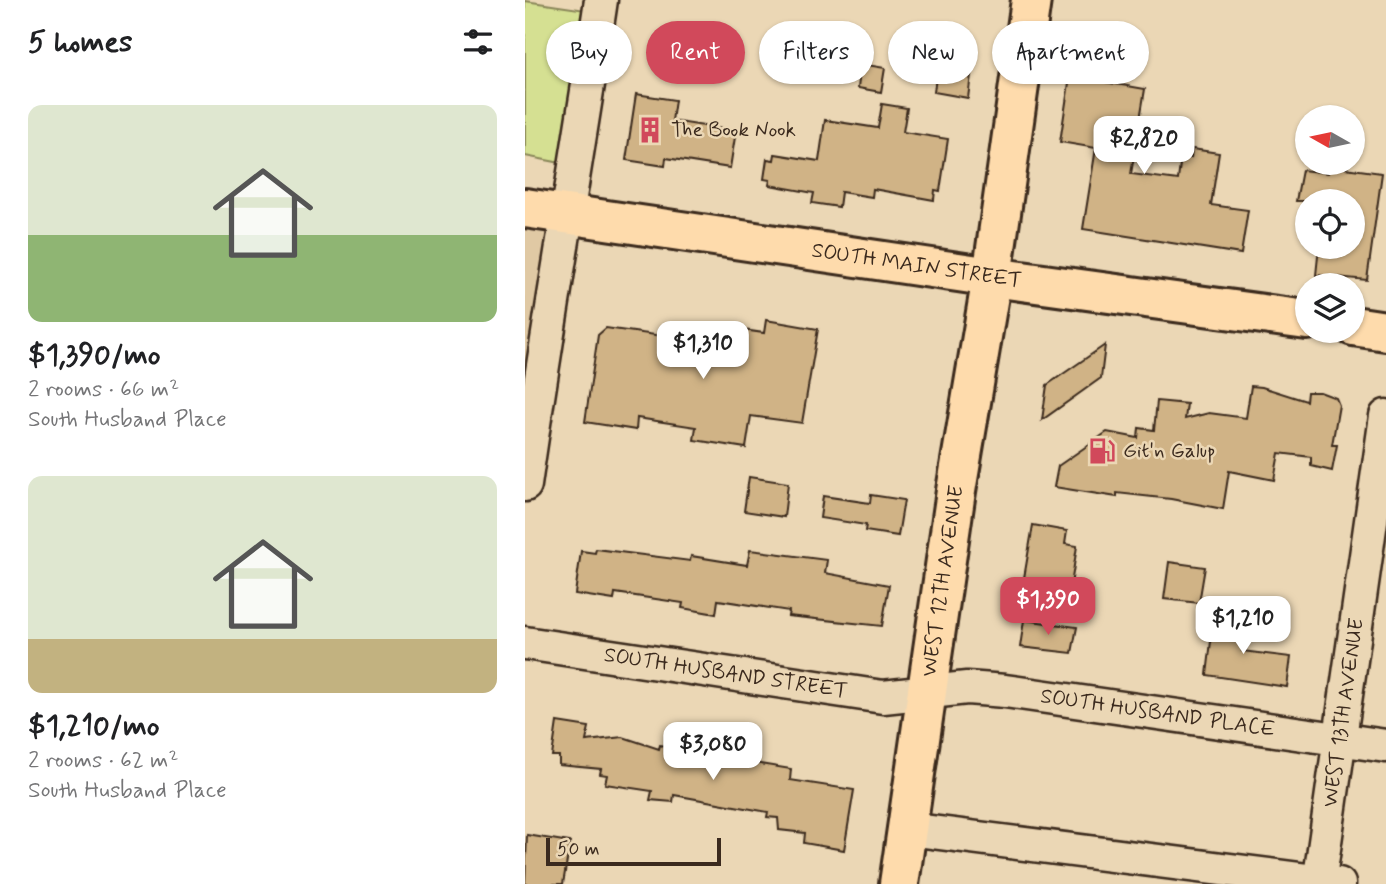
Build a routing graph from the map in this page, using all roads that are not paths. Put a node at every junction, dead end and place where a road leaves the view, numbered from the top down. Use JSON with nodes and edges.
{"nodes":[{"id":1,"x":601,"y":0,"type":"edge"},
{"id":2,"x":1031,"y":0,"type":"edge"},
{"id":3,"x":525,"y":208,"type":"edge"},
{"id":4,"x":568,"y":216,"type":"junction"},
{"id":5,"x":992,"y":277,"type":"junction"},
{"id":6,"x":1295,"y":318,"type":"edge"},
{"id":7,"x":1365,"y":328,"type":"edge"},
{"id":8,"x":1386,"y":331,"type":"edge"},
{"id":9,"x":1386,"y":416,"type":"edge"},
{"id":10,"x":525,"y":485,"type":"edge"},
{"id":11,"x":525,"y":643,"type":"edge"},
{"id":12,"x":927,"y":692,"type":"junction"},
{"id":13,"x":1338,"y":740,"type":"junction"},
{"id":14,"x":1386,"y":746,"type":"edge"},
{"id":15,"x":908,"y":829,"type":"junction"},
{"id":16,"x":1327,"y":883,"type":"edge"},
{"id":17,"x":899,"y":884,"type":"edge"}],
"edges":[{"from":1,"to":4,"type":"street"},
{"from":2,"to":5,"type":"main road","name":"WEST 12TH AVENUE"},
{"from":3,"to":4,"type":"main road","name":"SOUTH MAIN STREET"},
{"from":4,"to":5,"type":"main road","name":"SOUTH MAIN STREET"},
{"from":4,"to":10,"type":"street"},
{"from":5,"to":6,"type":"main road","name":"SOUTH MAIN STREET"},
{"from":5,"to":12,"type":"main road","name":"WEST 12TH AVENUE"},
{"from":7,"to":8,"type":"main road"},
{"from":9,"to":13,"type":"street","name":"WEST 13TH AVENUE"},
{"from":11,"to":12,"type":"street","name":"SOUTH HUSBAND STREET"},
{"from":12,"to":13,"type":"street","name":"SOUTH HUSBAND PLACE"},
{"from":12,"to":15,"type":"main road","name":"WEST 12TH AVENUE"},
{"from":13,"to":14,"type":"street","name":"SOUTH HUSBAND PLACE"},
{"from":13,"to":16,"type":"street","name":"WEST 13TH AVENUE"},
{"from":15,"to":16,"type":"street"},
{"from":15,"to":17,"type":"main road","name":"WEST 12TH AVENUE"}]}
